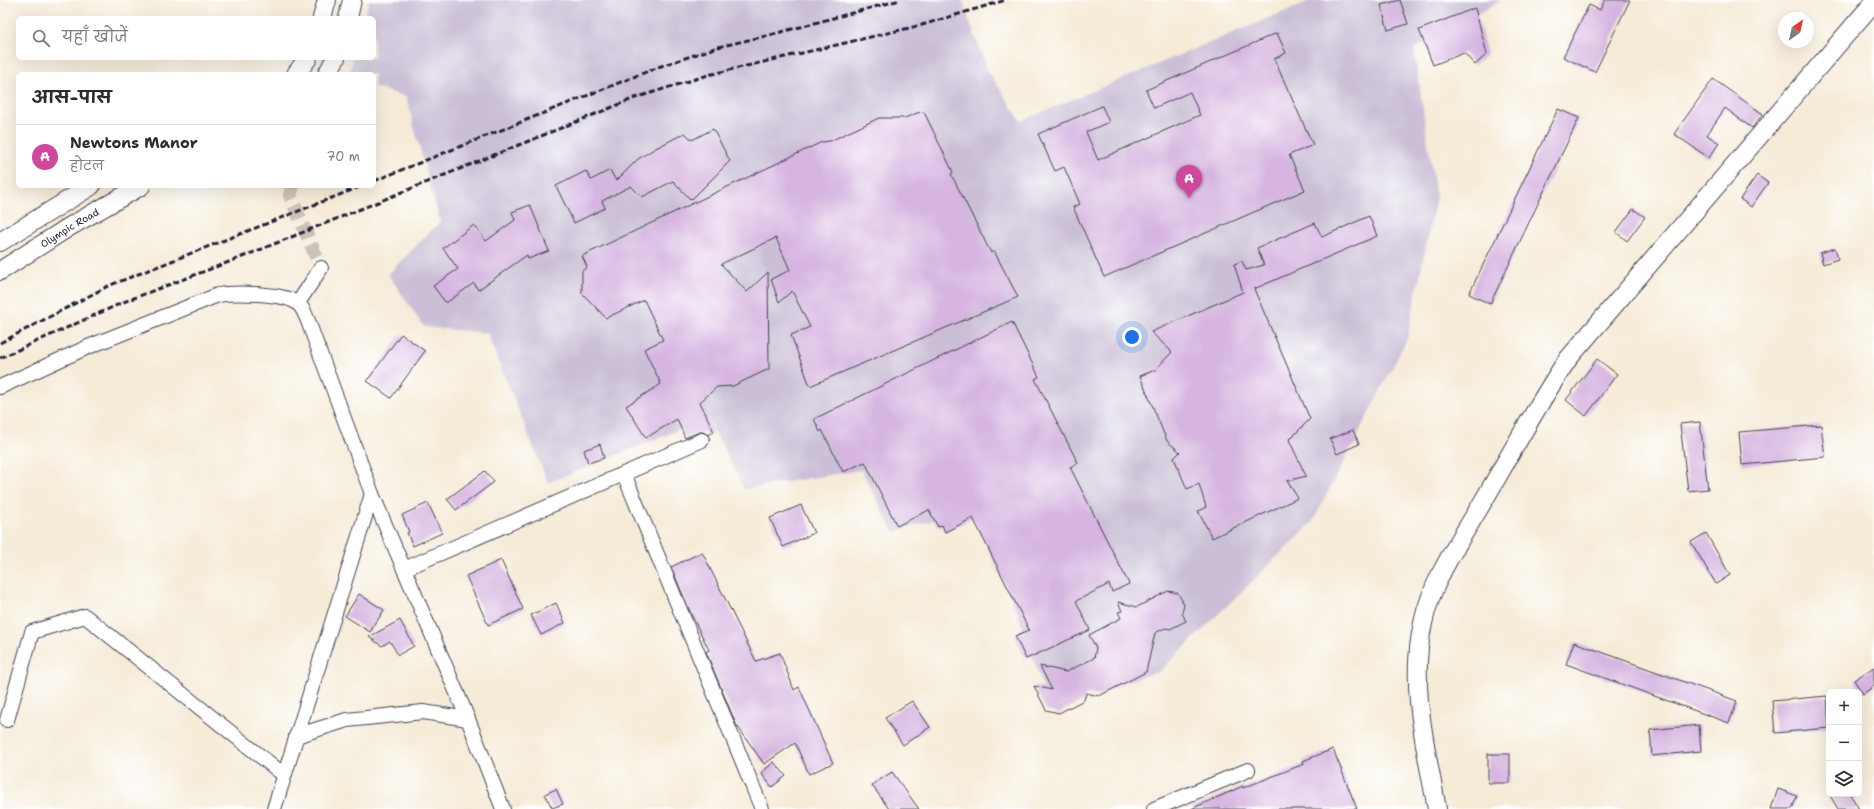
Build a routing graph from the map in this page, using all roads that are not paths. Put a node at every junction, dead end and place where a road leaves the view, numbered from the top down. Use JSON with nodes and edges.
{"nodes":[{"id":1,"x":327,"y":0,"type":"edge"},
{"id":2,"x":352,"y":0,"type":"edge"},
{"id":3,"x":1874,"y":2,"type":"edge"},
{"id":4,"x":323,"y":16,"type":"edge"},
{"id":5,"x":348,"y":16,"type":"edge"},
{"id":6,"x":306,"y":60,"type":"edge"},
{"id":7,"x":335,"y":60,"type":"edge"},
{"id":8,"x":298,"y":72,"type":"edge"},
{"id":9,"x":328,"y":72,"type":"edge"},
{"id":10,"x":88,"y":188,"type":"edge"},
{"id":11,"x":137,"y":188,"type":"edge"},
{"id":12,"x":0,"y":242,"type":"edge"},
{"id":13,"x":321,"y":268,"type":"dead end"},
{"id":14,"x":0,"y":271,"type":"edge"},
{"id":15,"x":298,"y":303,"type":"junction"},
{"id":16,"x":0,"y":387,"type":"edge"},
{"id":17,"x":702,"y":440,"type":"dead end"},
{"id":18,"x":624,"y":474,"type":"junction"},
{"id":19,"x":372,"y":494,"type":"junction"},
{"id":20,"x":404,"y":569,"type":"junction"},
{"id":21,"x":468,"y":719,"type":"junction"},
{"id":22,"x":7,"y":720,"type":"dead end"},
{"id":23,"x":296,"y":736,"type":"junction"},
{"id":24,"x":1248,"y":770,"type":"dead end"},
{"id":25,"x":284,"y":775,"type":"junction"},
{"id":26,"x":274,"y":809,"type":"edge"},
{"id":27,"x":503,"y":809,"type":"edge"},
{"id":28,"x":762,"y":809,"type":"edge"},
{"id":29,"x":1155,"y":809,"type":"edge"},
{"id":30,"x":1437,"y":809,"type":"edge"}],
"edges":[{"from":1,"to":4,"type":"street"},
{"from":2,"to":5,"type":"street"},
{"from":3,"to":30,"type":"street"},
{"from":6,"to":8,"type":"street"},
{"from":7,"to":9,"type":"street"},
{"from":10,"to":12,"type":"street"},
{"from":11,"to":14,"type":"street","name":"Olympic Road"},
{"from":13,"to":15,"type":"street"},
{"from":15,"to":16,"type":"street"},
{"from":15,"to":19,"type":"street"},
{"from":17,"to":18,"type":"street"},
{"from":18,"to":20,"type":"street"},
{"from":18,"to":28,"type":"street"},
{"from":19,"to":20,"type":"street"},
{"from":19,"to":23,"type":"street"},
{"from":20,"to":21,"type":"street"},
{"from":21,"to":23,"type":"street"},
{"from":21,"to":27,"type":"street"},
{"from":22,"to":25,"type":"street"},
{"from":23,"to":25,"type":"street"},
{"from":24,"to":29,"type":"street"},
{"from":25,"to":26,"type":"street"}]}
